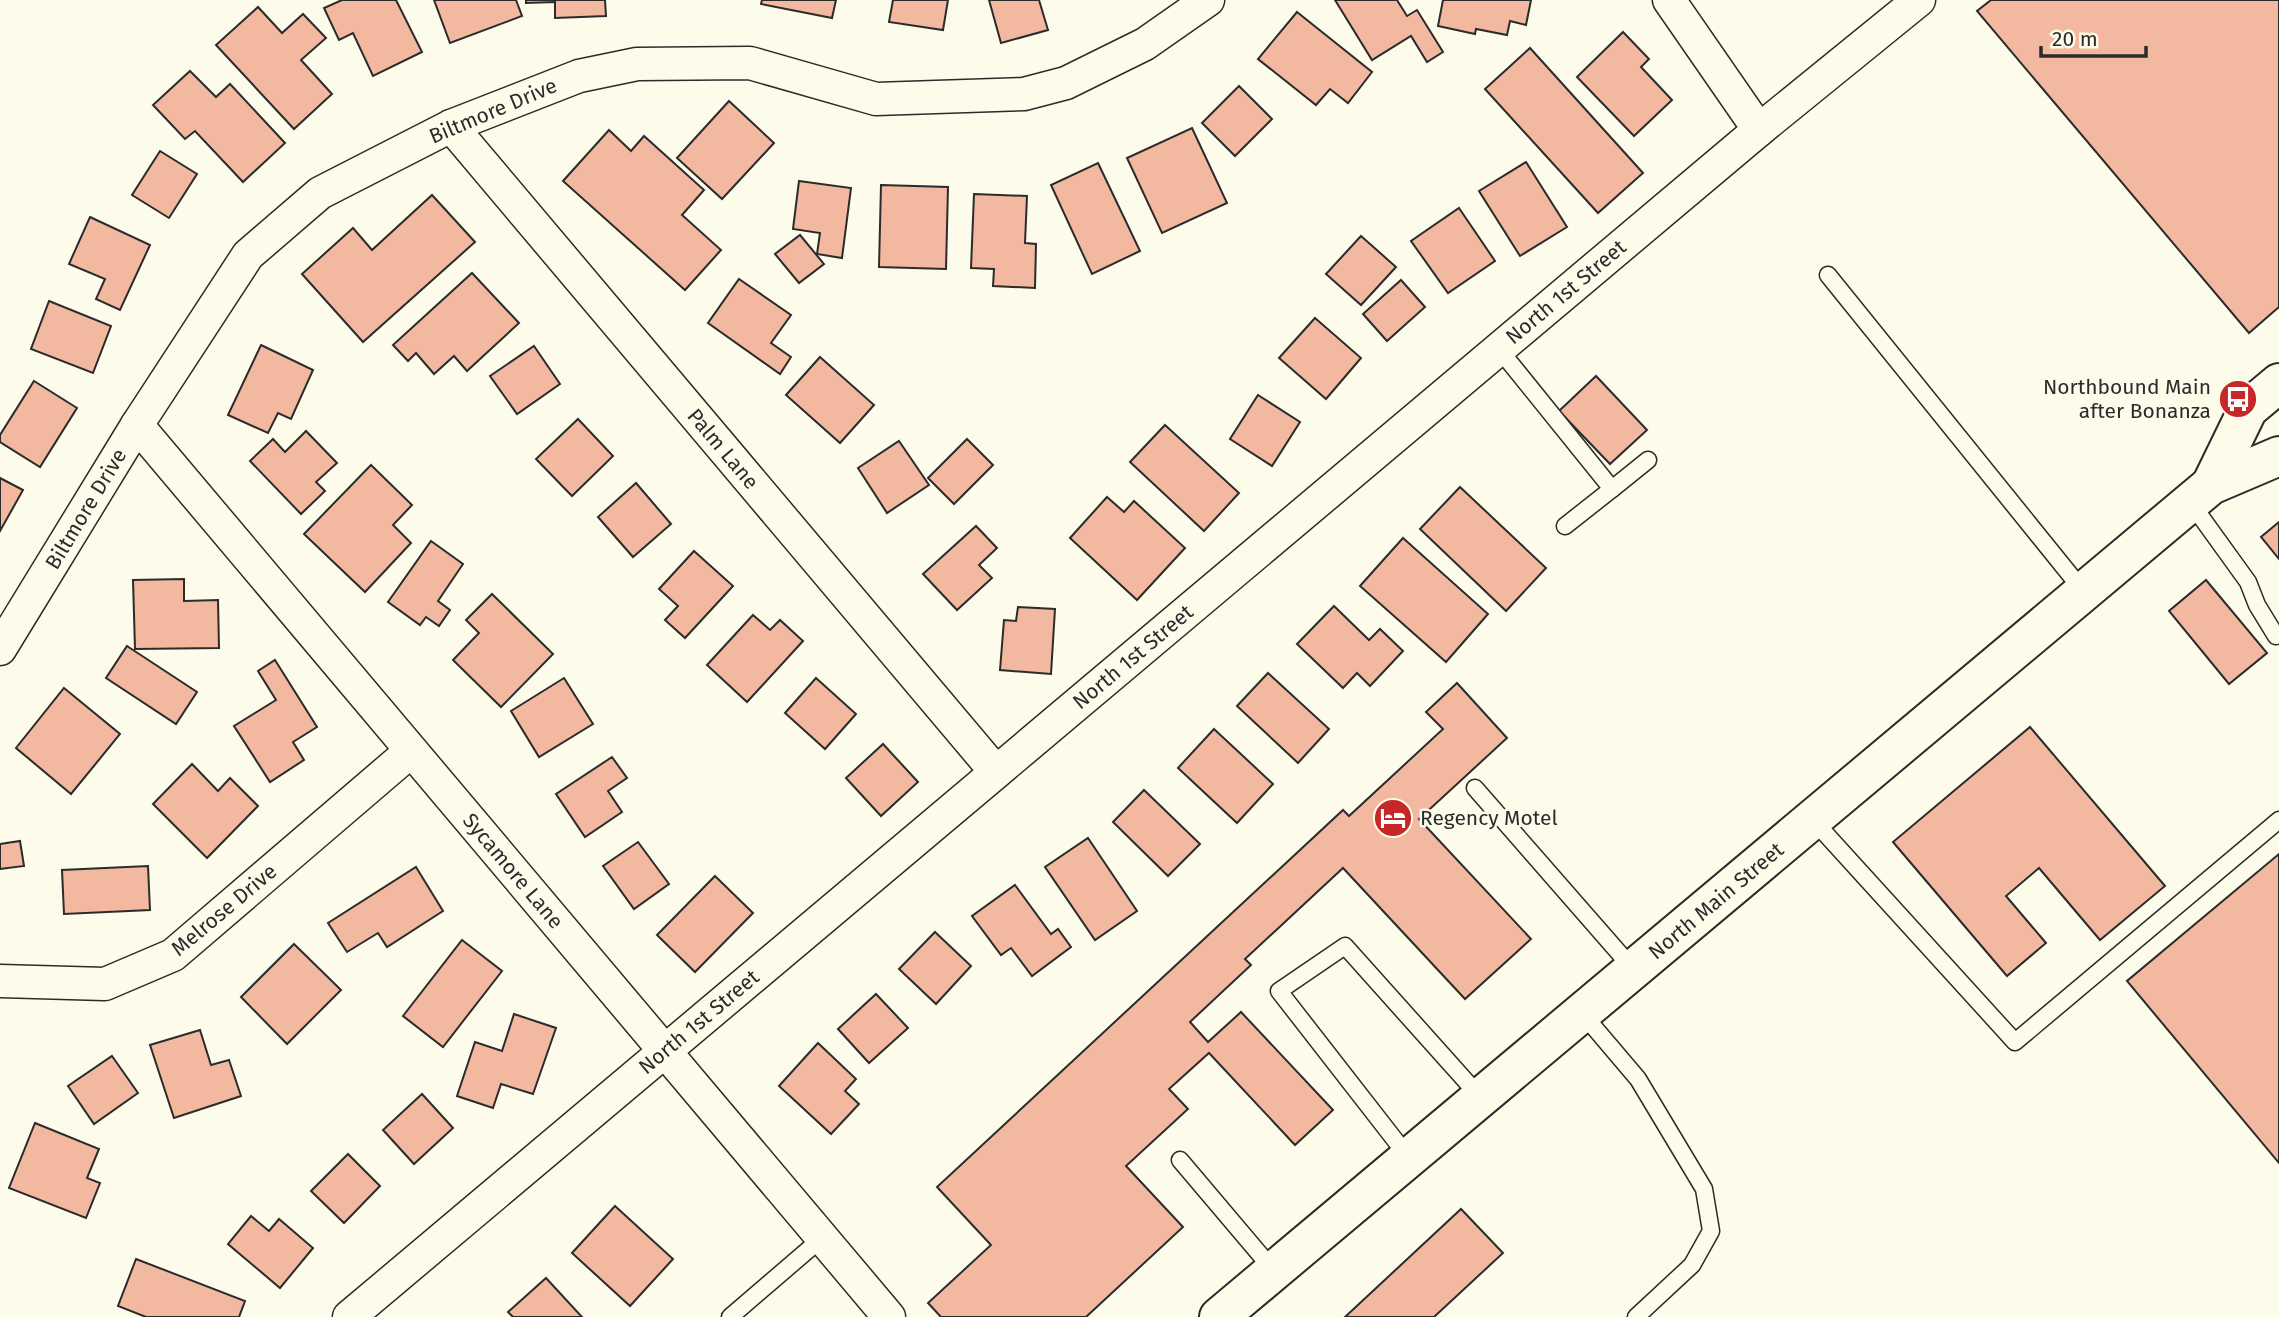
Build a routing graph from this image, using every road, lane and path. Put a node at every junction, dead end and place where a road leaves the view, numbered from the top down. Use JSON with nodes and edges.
{"nodes":[{"id":1,"x":1208,"y":0,"type":"edge"},
{"id":2,"x":1668,"y":0,"type":"edge"},
{"id":3,"x":1919,"y":0,"type":"edge"},
{"id":4,"x":451,"y":126,"type":"junction"},
{"id":5,"x":1759,"y":130,"type":"junction"},
{"id":6,"x":1828,"y":275,"type":"dead end"},
{"id":7,"x":1499,"y":349,"type":"junction"},
{"id":8,"x":2279,"y":383,"type":"edge"},
{"id":9,"x":137,"y":425,"type":"junction"},
{"id":10,"x":2278,"y":458,"type":"edge"},
{"id":11,"x":1648,"y":460,"type":"dead end"},
{"id":12,"x":1612,"y":489,"type":"junction"},
{"id":13,"x":2201,"y":494,"type":"junction"},
{"id":14,"x":1566,"y":526,"type":"dead end"},
{"id":15,"x":2084,"y":592,"type":"junction"},
{"id":16,"x":10,"y":608,"type":"edge"},
{"id":17,"x":2277,"y":636,"type":"dead end"},
{"id":18,"x":0,"y":649,"type":"edge"},
{"id":19,"x":411,"y":751,"type":"junction"},
{"id":20,"x":996,"y":772,"type":"junction"},
{"id":21,"x":1475,"y":788,"type":"dead end"},
{"id":22,"x":1813,"y":820,"type":"junction"},
{"id":23,"x":2279,"y":820,"type":"edge"},
{"id":24,"x":1634,"y":970,"type":"junction"},
{"id":25,"x":0,"y":981,"type":"edge"},
{"id":26,"x":1582,"y":1013,"type":"junction"},
{"id":27,"x":665,"y":1051,"type":"junction"},
{"id":28,"x":1481,"y":1098,"type":"junction"},
{"id":29,"x":1409,"y":1158,"type":"junction"},
{"id":30,"x":1180,"y":1160,"type":"dead end"},
{"id":31,"x":822,"y":1237,"type":"junction"},
{"id":32,"x":1274,"y":1271,"type":"junction"},
{"id":33,"x":349,"y":1317,"type":"edge"},
{"id":34,"x":730,"y":1317,"type":"edge"},
{"id":35,"x":889,"y":1317,"type":"edge"},
{"id":36,"x":1219,"y":1317,"type":"edge"},
{"id":37,"x":1636,"y":1317,"type":"edge"}],
"edges":[{"from":1,"to":4,"type":"street","name":"Biltmore Drive"},
{"from":2,"to":5,"type":"street"},
{"from":3,"to":5,"type":"street","name":"North 1st Street"},
{"from":4,"to":9,"type":"street","name":"Biltmore Drive"},
{"from":4,"to":20,"type":"street","name":"Palm Lane"},
{"from":5,"to":7,"type":"street","name":"North 1st Street"},
{"from":6,"to":15,"type":"lane"},
{"from":7,"to":12,"type":"lane"},
{"from":7,"to":20,"type":"street","name":"North 1st Street"},
{"from":8,"to":13,"type":"main road","name":"North Main Street"},
{"from":9,"to":16,"type":"street","name":"Biltmore Drive"},
{"from":9,"to":19,"type":"street","name":"Sycamore Lane"},
{"from":10,"to":13,"type":"main road","name":"North Main Street"},
{"from":11,"to":12,"type":"lane"},
{"from":12,"to":14,"type":"lane"},
{"from":13,"to":15,"type":"main road","name":"North Main Street"},
{"from":13,"to":17,"type":"lane"},
{"from":15,"to":22,"type":"main road","name":"North Main Street"},
{"from":16,"to":18,"type":"street","name":"Biltmore Drive"},
{"from":19,"to":25,"type":"street","name":"Melrose Drive"},
{"from":19,"to":27,"type":"street","name":"Sycamore Lane"},
{"from":20,"to":27,"type":"street","name":"North 1st Street"},
{"from":21,"to":24,"type":"lane"},
{"from":22,"to":23,"type":"lane"},
{"from":22,"to":24,"type":"main road","name":"North Main Street"},
{"from":24,"to":26,"type":"main road","name":"North Main Street"},
{"from":26,"to":28,"type":"main road","name":"North Main Street"},
{"from":26,"to":37,"type":"lane"},
{"from":27,"to":31,"type":"street","name":"Sycamore Lane"},
{"from":27,"to":33,"type":"street","name":"North 1st Street"},
{"from":28,"to":29,"type":"main road","name":"North Main Street"},
{"from":28,"to":29,"type":"lane"},
{"from":29,"to":32,"type":"main road","name":"North Main Street"},
{"from":30,"to":32,"type":"lane"},
{"from":31,"to":34,"type":"lane"},
{"from":31,"to":35,"type":"street","name":"Sycamore Lane"},
{"from":32,"to":36,"type":"main road","name":"North Main Street"}]}
